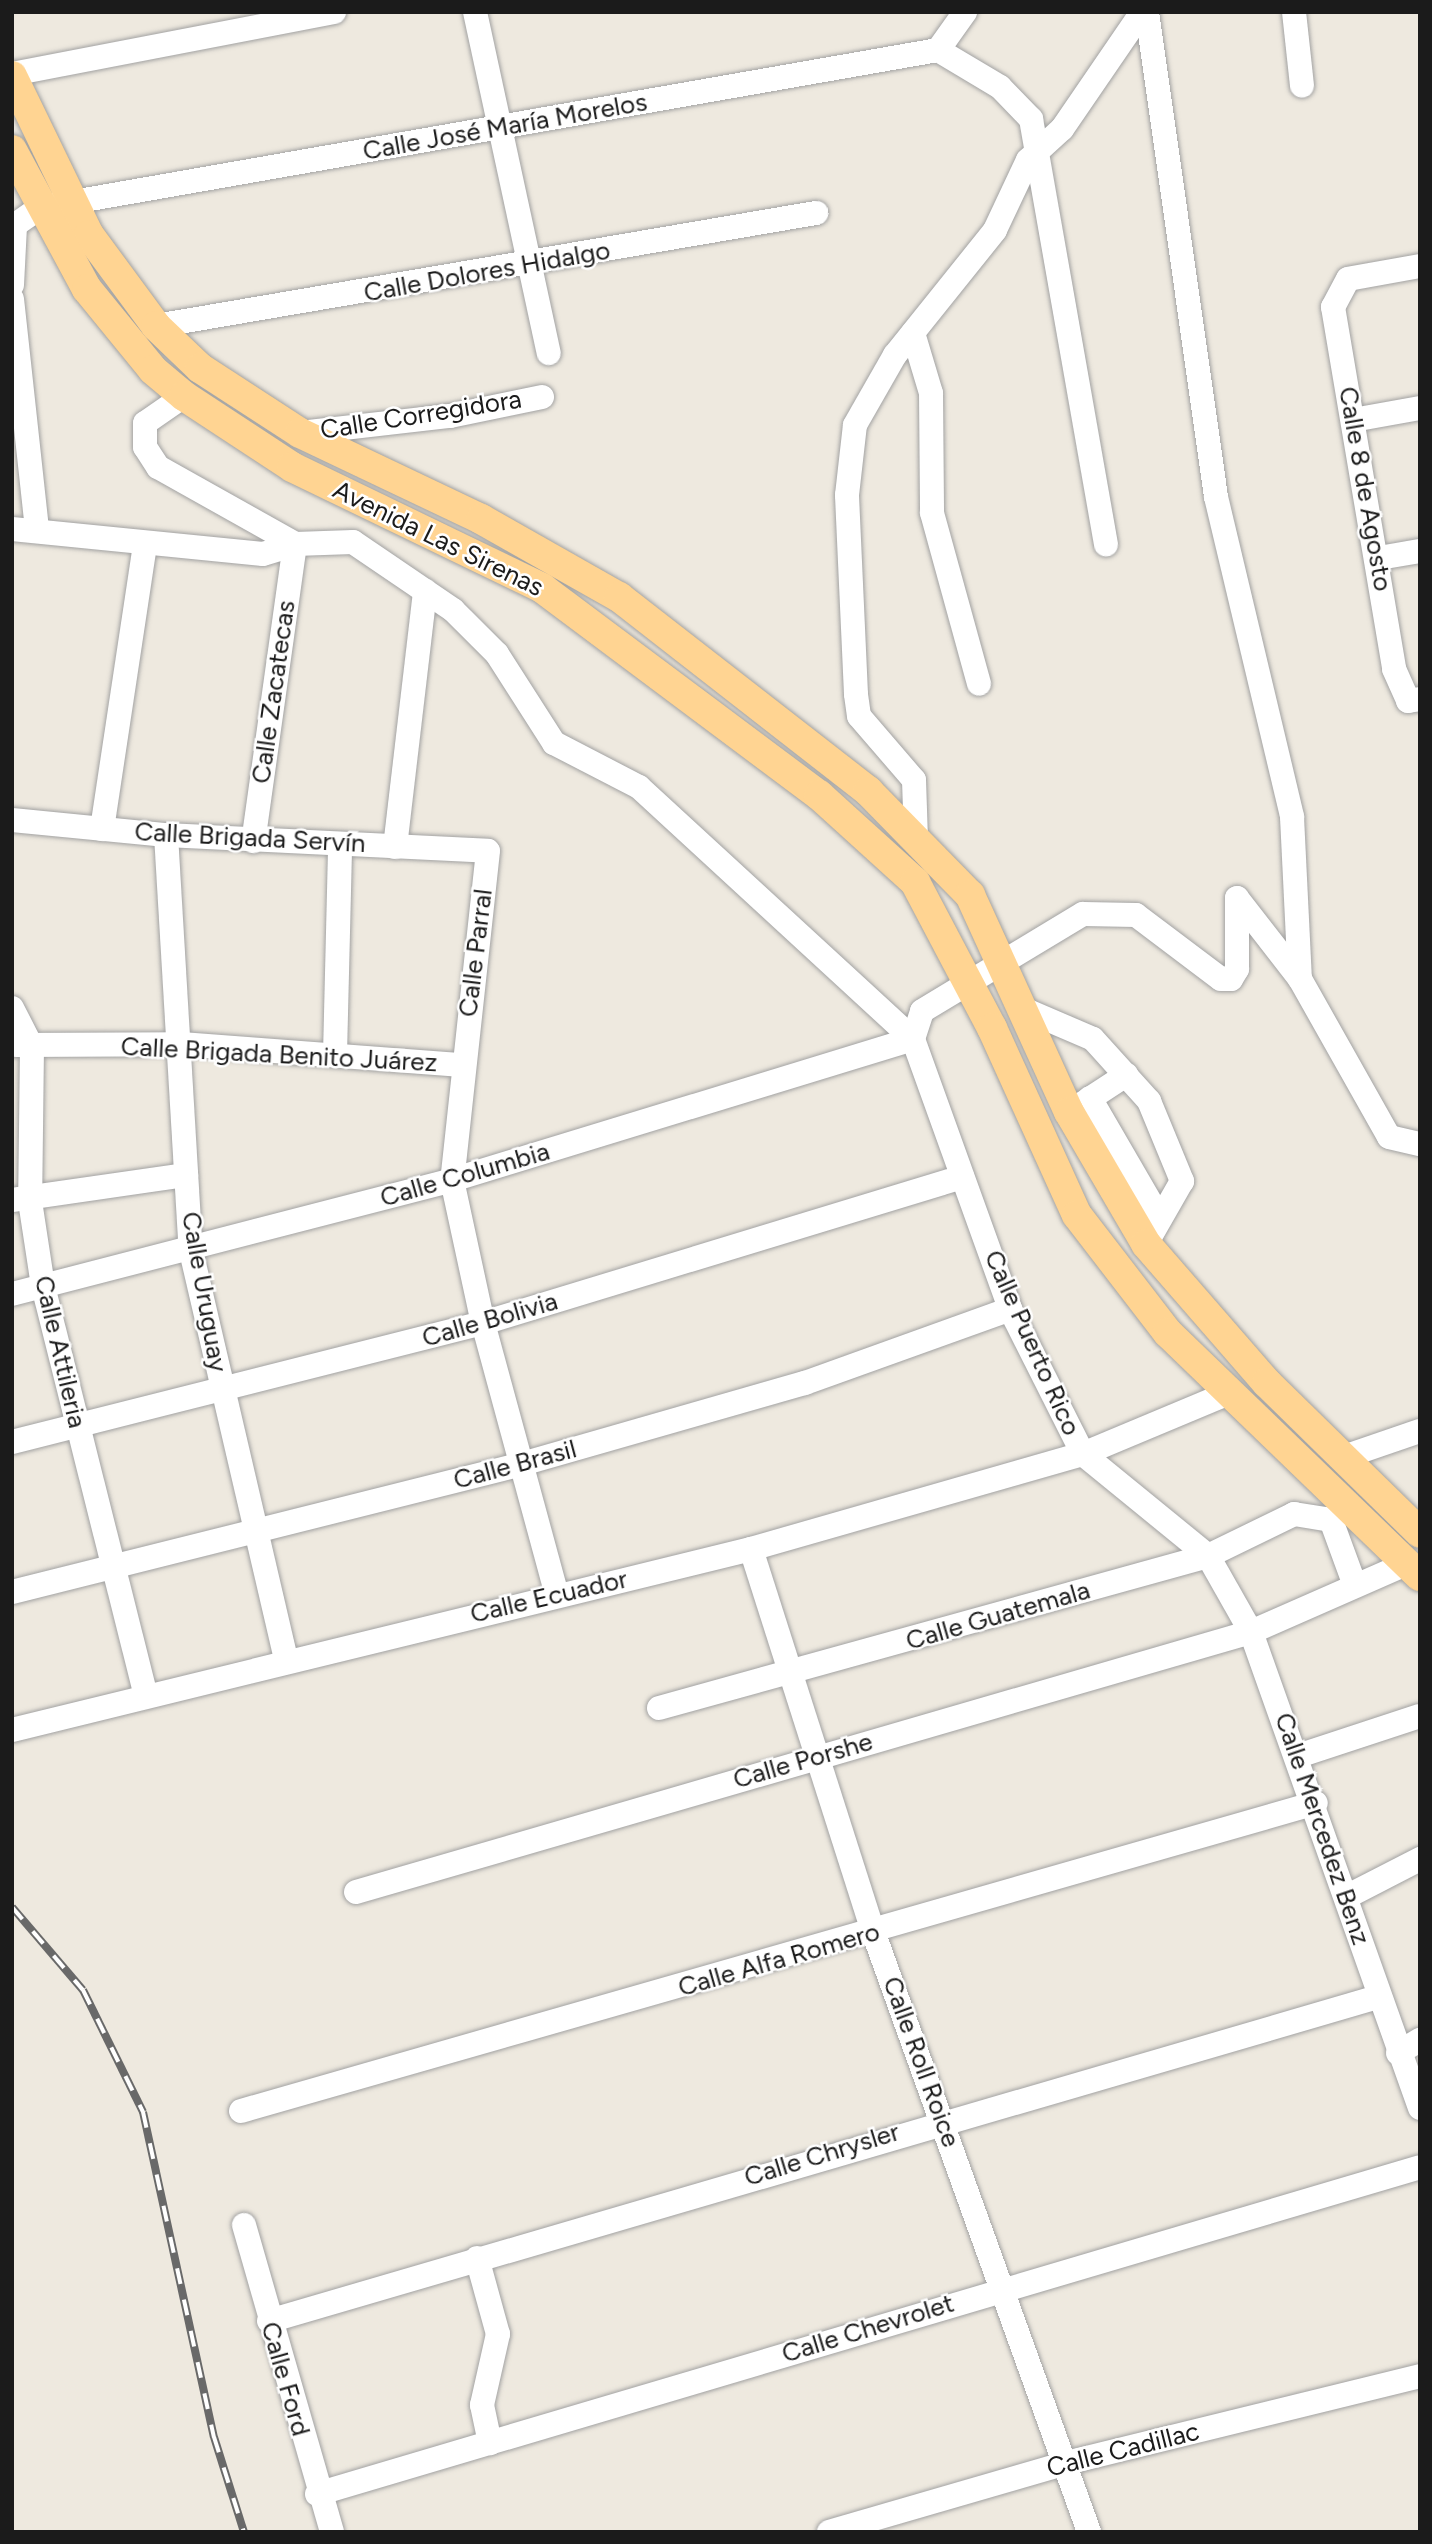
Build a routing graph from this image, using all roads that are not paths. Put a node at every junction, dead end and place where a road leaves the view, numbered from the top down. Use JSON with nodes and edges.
{"nodes":[{"id":1,"x":334,"y":12,"type":"edge"},
{"id":2,"x":475,"y":12,"type":"edge"},
{"id":3,"x":965,"y":12,"type":"edge"},
{"id":4,"x":1144,"y":12,"type":"edge"},
{"id":5,"x":1294,"y":12,"type":"edge"},
{"id":6,"x":938,"y":50,"type":"junction"},
{"id":7,"x":12,"y":75,"type":"edge"},
{"id":8,"x":1302,"y":86,"type":"dead end"},
{"id":9,"x":501,"y":128,"type":"junction"},
{"id":10,"x":1040,"y":148,"type":"junction"},
{"id":11,"x":12,"y":150,"type":"edge"},
{"id":12,"x":72,"y":202,"type":"junction"},
{"id":13,"x":39,"y":208,"type":"junction"},
{"id":14,"x":816,"y":213,"type":"dead end"},
{"id":15,"x":533,"y":264,"type":"junction"},
{"id":16,"x":1420,"y":266,"type":"edge"},
{"id":17,"x":12,"y":285,"type":"edge"},
{"id":18,"x":12,"y":299,"type":"edge"},
{"id":19,"x":156,"y":326,"type":"junction"},
{"id":20,"x":913,"y":333,"type":"junction"},
{"id":21,"x":549,"y":353,"type":"dead end"},
{"id":22,"x":184,"y":396,"type":"junction"},
{"id":23,"x":542,"y":397,"type":"dead end"},
{"id":24,"x":1420,"y":408,"type":"edge"},
{"id":25,"x":1353,"y":420,"type":"junction"},
{"id":26,"x":300,"y":433,"type":"junction"},
{"id":27,"x":24,"y":529,"type":"edge"},
{"id":28,"x":145,"y":543,"type":"junction"},
{"id":29,"x":295,"y":544,"type":"junction"},
{"id":30,"x":1106,"y":544,"type":"dead end"},
{"id":31,"x":1420,"y":551,"type":"edge"},
{"id":32,"x":1379,"y":558,"type":"junction"},
{"id":33,"x":425,"y":591,"type":"junction"},
{"id":34,"x":979,"y":684,"type":"dead end"},
{"id":35,"x":1414,"y":700,"type":"edge"},
{"id":36,"x":12,"y":820,"type":"edge"},
{"id":37,"x":102,"y":829,"type":"junction"},
{"id":38,"x":166,"y":835,"type":"junction"},
{"id":39,"x":916,"y":840,"type":"junction"},
{"id":40,"x":253,"y":841,"type":"junction"},
{"id":41,"x":340,"y":844,"type":"junction"},
{"id":42,"x":395,"y":847,"type":"junction"},
{"id":43,"x":488,"y":851,"type":"joint"},
{"id":44,"x":1002,"y":962,"type":"junction"},
{"id":45,"x":967,"y":979,"type":"junction"},
{"id":46,"x":1300,"y":979,"type":"junction"},
{"id":47,"x":12,"y":1008,"type":"edge"},
{"id":48,"x":1021,"y":1008,"type":"junction"},
{"id":49,"x":913,"y":1039,"type":"junction"},
{"id":50,"x":181,"y":1044,"type":"junction"},
{"id":51,"x":22,"y":1046,"type":"edge"},
{"id":52,"x":335,"y":1055,"type":"junction"},
{"id":53,"x":462,"y":1065,"type":"junction"},
{"id":54,"x":1126,"y":1075,"type":"junction"},
{"id":55,"x":1079,"y":1105,"type":"junction"},
{"id":56,"x":1418,"y":1145,"type":"edge"},
{"id":57,"x":186,"y":1175,"type":"junction"},
{"id":58,"x":962,"y":1177,"type":"junction"},
{"id":59,"x":452,"y":1180,"type":"junction"},
{"id":60,"x":21,"y":1200,"type":"edge"},
{"id":61,"x":1159,"y":1217,"type":"junction"},
{"id":62,"x":1146,"y":1244,"type":"junction"},
{"id":63,"x":191,"y":1251,"type":"junction"},
{"id":64,"x":43,"y":1286,"type":"junction"},
{"id":65,"x":12,"y":1294,"type":"edge"},
{"id":66,"x":1010,"y":1309,"type":"junction"},
{"id":67,"x":483,"y":1323,"type":"junction"},
{"id":68,"x":1231,"y":1392,"type":"junction"},
{"id":69,"x":222,"y":1393,"type":"junction"},
{"id":70,"x":77,"y":1426,"type":"junction"},
{"id":71,"x":1420,"y":1431,"type":"edge"},
{"id":72,"x":12,"y":1442,"type":"edge"},
{"id":73,"x":1083,"y":1454,"type":"junction"},
{"id":74,"x":1341,"y":1458,"type":"junction"},
{"id":75,"x":522,"y":1464,"type":"junction"},
{"id":76,"x":1338,"y":1514,"type":"junction"},
{"id":77,"x":258,"y":1531,"type":"junction"},
{"id":78,"x":1420,"y":1533,"type":"edge"},
{"id":79,"x":751,"y":1549,"type":"junction"},
{"id":80,"x":1208,"y":1556,"type":"junction"},
{"id":81,"x":115,"y":1567,"type":"junction"},
{"id":82,"x":1414,"y":1570,"type":"edge"},
{"id":83,"x":1354,"y":1583,"type":"junction"},
{"id":84,"x":12,"y":1592,"type":"edge"},
{"id":85,"x":557,"y":1595,"type":"junction"},
{"id":86,"x":1251,"y":1632,"type":"junction"},
{"id":87,"x":286,"y":1659,"type":"junction"},
{"id":88,"x":788,"y":1675,"type":"junction"},
{"id":89,"x":145,"y":1693,"type":"junction"},
{"id":90,"x":659,"y":1708,"type":"dead end"},
{"id":91,"x":1420,"y":1716,"type":"edge"},
{"id":92,"x":12,"y":1730,"type":"edge"},
{"id":93,"x":1298,"y":1756,"type":"junction"},
{"id":94,"x":814,"y":1757,"type":"junction"},
{"id":95,"x":1316,"y":1803,"type":"junction"},
{"id":96,"x":1420,"y":1859,"type":"edge"},
{"id":97,"x":356,"y":1892,"type":"dead end"},
{"id":98,"x":1350,"y":1895,"type":"junction"},
{"id":99,"x":874,"y":1934,"type":"junction"},
{"id":100,"x":1378,"y":1997,"type":"junction"},
{"id":101,"x":1420,"y":2040,"type":"edge"},
{"id":102,"x":1398,"y":2053,"type":"junction"},
{"id":103,"x":1420,"y":2108,"type":"edge"},
{"id":104,"x":242,"y":2111,"type":"dead end"},
{"id":105,"x":943,"y":2119,"type":"junction"},
{"id":106,"x":1420,"y":2167,"type":"edge"},
{"id":107,"x":244,"y":2225,"type":"dead end"},
{"id":108,"x":477,"y":2258,"type":"junction"},
{"id":109,"x":1004,"y":2287,"type":"junction"},
{"id":110,"x":269,"y":2321,"type":"junction"},
{"id":111,"x":1420,"y":2376,"type":"edge"},
{"id":112,"x":490,"y":2443,"type":"junction"},
{"id":113,"x":1066,"y":2463,"type":"junction"},
{"id":114,"x":317,"y":2494,"type":"junction"},
{"id":115,"x":332,"y":2532,"type":"edge"},
{"id":116,"x":829,"y":2532,"type":"edge"},
{"id":117,"x":1089,"y":2532,"type":"edge"}],
"edges":[{"from":1,"to":7,"type":"street"},
{"from":2,"to":9,"type":"street"},
{"from":3,"to":6,"type":"street"},
{"from":4,"to":10,"type":"street"},
{"from":4,"to":46,"type":"street"},
{"from":5,"to":8,"type":"street"},
{"from":6,"to":9,"type":"street","name":"Calle José María Morelos"},
{"from":6,"to":10,"type":"street"},
{"from":7,"to":12,"type":"main road","name":"Avenida Las Sirenas"},
{"from":9,"to":12,"type":"street","name":"Calle José María Morelos"},
{"from":9,"to":15,"type":"street"},
{"from":10,"to":20,"type":"street"},
{"from":10,"to":30,"type":"street"},
{"from":11,"to":13,"type":"main road","name":"Avenida Las Sirenas"},
{"from":12,"to":13,"type":"street","name":"Calle José María Morelos"},
{"from":12,"to":19,"type":"main road","name":"Avenida Las Sirenas"},
{"from":13,"to":17,"type":"street"},
{"from":13,"to":22,"type":"main road","name":"Avenida Las Sirenas"},
{"from":14,"to":15,"type":"street","name":"Calle Dolores Hidalgo"},
{"from":15,"to":19,"type":"street","name":"Calle Dolores Hidalgo"},
{"from":15,"to":21,"type":"street"},
{"from":16,"to":25,"type":"street","name":"Calle 8 de Agosto"},
{"from":18,"to":27,"type":"street"},
{"from":19,"to":26,"type":"main road","name":"Avenida Las Sirenas"},
{"from":20,"to":34,"type":"street"},
{"from":20,"to":39,"type":"street"},
{"from":22,"to":29,"type":"street"},
{"from":22,"to":45,"type":"main road","name":"Avenida Las Sirenas"},
{"from":23,"to":26,"type":"street","name":"Calle Corregidora"},
{"from":24,"to":25,"type":"street"},
{"from":25,"to":32,"type":"street","name":"Calle 8 de Agosto"},
{"from":26,"to":39,"type":"main road","name":"Avenida Las Sirenas"},
{"from":27,"to":28,"type":"street"},
{"from":28,"to":29,"type":"street"},
{"from":28,"to":37,"type":"street"},
{"from":29,"to":33,"type":"street"},
{"from":29,"to":40,"type":"street","name":"Calle Zacatecas"},
{"from":31,"to":32,"type":"street"},
{"from":32,"to":35,"type":"street","name":"Calle 8 de Agosto"},
{"from":33,"to":42,"type":"street"},
{"from":33,"to":49,"type":"street"},
{"from":36,"to":37,"type":"street","name":"Calle Brigada Servín"},
{"from":37,"to":38,"type":"street","name":"Calle Brigada Servín"},
{"from":38,"to":40,"type":"street","name":"Calle Brigada Servín"},
{"from":38,"to":50,"type":"street","name":"Calle Uruguay"},
{"from":39,"to":44,"type":"main road","name":"Avenida Las Sirenas"},
{"from":40,"to":41,"type":"street","name":"Calle Brigada Servín"},
{"from":41,"to":42,"type":"street","name":"Calle Brigada Servín"},
{"from":41,"to":52,"type":"street"},
{"from":42,"to":43,"type":"street","name":"Calle Brigada Servín"},
{"from":43,"to":53,"type":"street","name":"Calle Parral"},
{"from":44,"to":45,"type":"street"},
{"from":44,"to":46,"type":"street"},
{"from":44,"to":48,"type":"main road","name":"Avenida Las Sirenas"},
{"from":45,"to":49,"type":"street"},
{"from":45,"to":68,"type":"main road","name":"Avenida Las Sirenas"},
{"from":46,"to":56,"type":"street"},
{"from":47,"to":51,"type":"street","name":"Calle Attileria"},
{"from":48,"to":54,"type":"street"},
{"from":48,"to":55,"type":"main road","name":"Avenida Las Sirenas"},
{"from":49,"to":58,"type":"street","name":"Calle Puerto Rico"},
{"from":49,"to":59,"type":"street","name":"Calle Columbia"},
{"from":50,"to":51,"type":"street","name":"Calle Brigada Benito Juárez"},
{"from":50,"to":52,"type":"street","name":"Calle Brigada Benito Juárez"},
{"from":50,"to":57,"type":"street","name":"Calle Uruguay"},
{"from":51,"to":60,"type":"street","name":"Calle Attileria"},
{"from":52,"to":53,"type":"street","name":"Calle Brigada Benito Juárez"},
{"from":53,"to":59,"type":"street","name":"Calle Parral"},
{"from":54,"to":55,"type":"street"},
{"from":54,"to":61,"type":"street"},
{"from":55,"to":61,"type":"street"},
{"from":55,"to":62,"type":"main road","name":"Avenida Las Sirenas"},
{"from":57,"to":60,"type":"street"},
{"from":57,"to":63,"type":"street","name":"Calle Uruguay"},
{"from":58,"to":66,"type":"street","name":"Calle Puerto Rico"},
{"from":58,"to":67,"type":"street","name":"Calle Bolivia"},
{"from":59,"to":63,"type":"street","name":"Calle Columbia"},
{"from":59,"to":67,"type":"street","name":"Calle Parral"},
{"from":60,"to":64,"type":"street","name":"Calle Attileria"},
{"from":61,"to":62,"type":"street"},
{"from":62,"to":74,"type":"main road","name":"Avenida Las Sirenas"},
{"from":63,"to":64,"type":"street","name":"Calle Columbia"},
{"from":63,"to":69,"type":"street","name":"Calle Uruguay"},
{"from":64,"to":65,"type":"street","name":"Calle Columbia"},
{"from":64,"to":70,"type":"street","name":"Calle Attileria"},
{"from":66,"to":73,"type":"street","name":"Calle Puerto Rico"},
{"from":66,"to":75,"type":"street","name":"Calle Brasil"},
{"from":67,"to":69,"type":"street","name":"Calle Bolivia"},
{"from":67,"to":75,"type":"street","name":"Calle Parral"},
{"from":68,"to":73,"type":"street","name":"Calle Ecuador"},
{"from":68,"to":76,"type":"main road","name":"Avenida Las Sirenas"},
{"from":69,"to":70,"type":"street","name":"Calle Bolivia"},
{"from":69,"to":77,"type":"street","name":"Calle Uruguay"},
{"from":70,"to":72,"type":"street","name":"Calle Bolivia"},
{"from":70,"to":81,"type":"street","name":"Calle Attileria"},
{"from":71,"to":74,"type":"street"},
{"from":73,"to":79,"type":"street","name":"Calle Ecuador"},
{"from":73,"to":80,"type":"street","name":"Calle Puerto Rico"},
{"from":74,"to":78,"type":"main road","name":"Avenida Las Sirenas"},
{"from":75,"to":77,"type":"street","name":"Calle Brasil"},
{"from":75,"to":85,"type":"street","name":"Calle Parral"},
{"from":76,"to":80,"type":"street","name":"Calle Guatemala"},
{"from":76,"to":82,"type":"main road","name":"Avenida Las Sirenas"},
{"from":76,"to":83,"type":"street"},
{"from":77,"to":81,"type":"street","name":"Calle Brasil"},
{"from":77,"to":87,"type":"street","name":"Calle Uruguay"},
{"from":79,"to":85,"type":"street","name":"Calle Ecuador"},
{"from":79,"to":88,"type":"street","name":"Calle Roll Roice"},
{"from":80,"to":86,"type":"street","name":"Calle Mercedez Benz"},
{"from":80,"to":88,"type":"street","name":"Calle Guatemala"},
{"from":81,"to":84,"type":"street","name":"Calle Brasil"},
{"from":81,"to":89,"type":"street","name":"Calle Attileria"},
{"from":82,"to":83,"type":"street","name":"Calle Porshe"},
{"from":83,"to":86,"type":"street","name":"Calle Porshe"},
{"from":85,"to":87,"type":"street","name":"Calle Ecuador"},
{"from":86,"to":93,"type":"street","name":"Calle Mercedez Benz"},
{"from":86,"to":94,"type":"street","name":"Calle Porshe"},
{"from":87,"to":89,"type":"street","name":"Calle Ecuador"},
{"from":88,"to":90,"type":"street","name":"Calle Guatemala"},
{"from":88,"to":94,"type":"street","name":"Calle Roll Roice"},
{"from":89,"to":92,"type":"street","name":"Calle Ecuador"},
{"from":91,"to":93,"type":"street"},
{"from":93,"to":95,"type":"street","name":"Calle Mercedez Benz"},
{"from":94,"to":97,"type":"street","name":"Calle Porshe"},
{"from":94,"to":99,"type":"street","name":"Calle Roll Roice"},
{"from":95,"to":98,"type":"street","name":"Calle Mercedez Benz"},
{"from":95,"to":99,"type":"street","name":"Calle Alfa Romero"},
{"from":96,"to":98,"type":"street"},
{"from":98,"to":100,"type":"street","name":"Calle Mercedez Benz"},
{"from":99,"to":104,"type":"street","name":"Calle Alfa Romero"},
{"from":99,"to":105,"type":"street","name":"Calle Roll Roice"},
{"from":100,"to":102,"type":"street","name":"Calle Mercedez Benz"},
{"from":100,"to":105,"type":"street","name":"Calle Chrysler"},
{"from":101,"to":102,"type":"street"},
{"from":102,"to":103,"type":"street","name":"Calle Mercedez Benz"},
{"from":105,"to":108,"type":"street","name":"Calle Chrysler"},
{"from":105,"to":109,"type":"street","name":"Calle Roll Roice"},
{"from":106,"to":109,"type":"street","name":"Calle Chevrolet"},
{"from":107,"to":110,"type":"street","name":"Calle Ford"},
{"from":108,"to":110,"type":"street","name":"Calle Chrysler"},
{"from":108,"to":112,"type":"street"},
{"from":109,"to":112,"type":"street","name":"Calle Chevrolet"},
{"from":109,"to":113,"type":"street","name":"Calle Roll Roice"},
{"from":110,"to":114,"type":"street","name":"Calle Ford"},
{"from":111,"to":113,"type":"street","name":"Calle Cadillac"},
{"from":112,"to":114,"type":"street","name":"Calle Chevrolet"},
{"from":113,"to":116,"type":"street","name":"Calle Cadillac"},
{"from":113,"to":117,"type":"street","name":"Calle Roll Roice"},
{"from":114,"to":115,"type":"street","name":"Calle Ford"}]}
